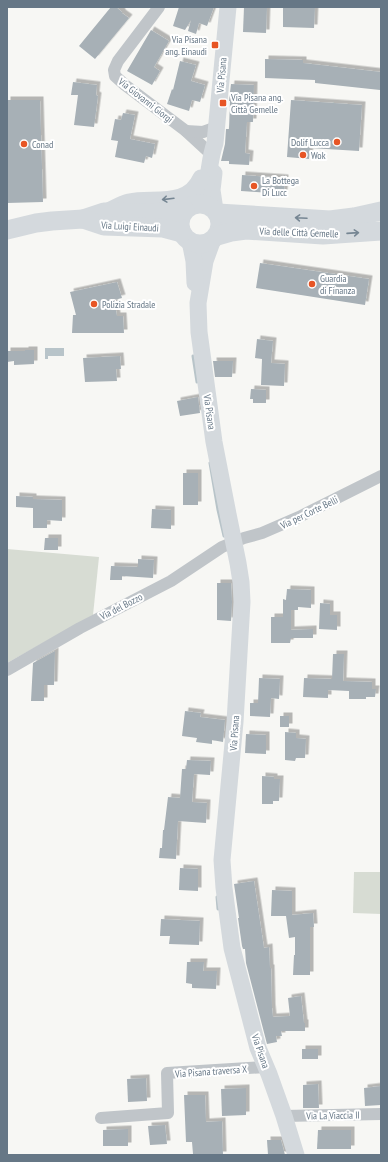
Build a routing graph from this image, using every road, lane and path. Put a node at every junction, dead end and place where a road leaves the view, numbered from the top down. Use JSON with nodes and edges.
{"nodes":[{"id":1,"x":159,"y":7,"type":"edge"},
{"id":2,"x":228,"y":7,"type":"edge"},
{"id":3,"x":186,"y":131,"type":"junction"},
{"id":4,"x":214,"y":141,"type":"junction"},
{"id":5,"x":189,"y":208,"type":"junction"},
{"id":6,"x":381,"y":211,"type":"edge"},
{"id":7,"x":104,"y":212,"type":"junction"},
{"id":8,"x":216,"y":212,"type":"junction"},
{"id":9,"x":83,"y":219,"type":"junction"},
{"id":10,"x":7,"y":230,"type":"edge"},
{"id":11,"x":381,"y":230,"type":"edge"},
{"id":12,"x":261,"y":232,"type":"junction"},
{"id":13,"x":186,"y":237,"type":"junction"},
{"id":14,"x":215,"y":237,"type":"junction"},
{"id":15,"x":202,"y":285,"type":"junction"},
{"id":16,"x":198,"y":303,"type":"junction"},
{"id":17,"x":381,"y":476,"type":"edge"},
{"id":18,"x":228,"y":544,"type":"junction"},
{"id":19,"x":7,"y":670,"type":"edge"},
{"id":20,"x":266,"y":1067,"type":"junction"},
{"id":21,"x":381,"y":1114,"type":"edge"},
{"id":22,"x":284,"y":1116,"type":"junction"},
{"id":23,"x":101,"y":1118,"type":"dead end"},
{"id":24,"x":296,"y":1155,"type":"edge"}],
"edges":[{"from":1,"to":3,"type":"street","name":"Via Giovanni Giorgi"},
{"from":2,"to":4,"type":"main road","name":"Via Pisana"},
{"from":3,"to":4,"type":"street","name":"Via Giovanni Giorgi"},
{"from":3,"to":4,"type":"street"},
{"from":4,"to":5,"type":"main road","name":"Via Pisana"},
{"from":4,"to":7,"type":"main road","one_way":true},
{"from":4,"to":8,"type":"main road","name":"Via Pisana"},
{"from":5,"to":7,"type":"main road","name":"Via Luigi Einaudi"},
{"from":5,"to":8,"type":"main road"},
{"from":5,"to":13,"type":"main road","name":"Via Pisana"},
{"from":6,"to":8,"type":"main road","name":"Via delle Città Gemelle","one_way":true},
{"from":7,"to":9,"type":"main road","name":"Via Luigi Einaudi"},
{"from":8,"to":14,"type":"main road","name":"Via Pisana"},
{"from":9,"to":10,"type":"main road","name":"Via Luigi Einaudi"},
{"from":9,"to":13,"type":"main road","name":"Via Luigi Einaudi"},
{"from":12,"to":11,"type":"main road","name":"Via delle Città Gemelle","one_way":true},
{"from":12,"to":14,"type":"main road","name":"Via delle Città Gemelle"},
{"from":12,"to":15,"type":"main road"},
{"from":13,"to":14,"type":"main road"},
{"from":13,"to":16,"type":"main road","name":"Via Pisana"},
{"from":14,"to":15,"type":"main road","name":"Via Pisana"},
{"from":15,"to":16,"type":"main road","name":"Via Pisana"},
{"from":16,"to":18,"type":"main road","name":"Via Pisana"},
{"from":17,"to":18,"type":"street","name":"Via per Corte Belli"},
{"from":18,"to":19,"type":"street","name":"Via del Bozzo"},
{"from":18,"to":20,"type":"main road","name":"Via Pisana"},
{"from":20,"to":22,"type":"main road","name":"Via Pisana"},
{"from":20,"to":23,"type":"street","name":"Via Pisana traversa X"},
{"from":21,"to":22,"type":"street","name":"Via La Viaccia II"},
{"from":22,"to":24,"type":"main road","name":"Via Pisana"}]}
